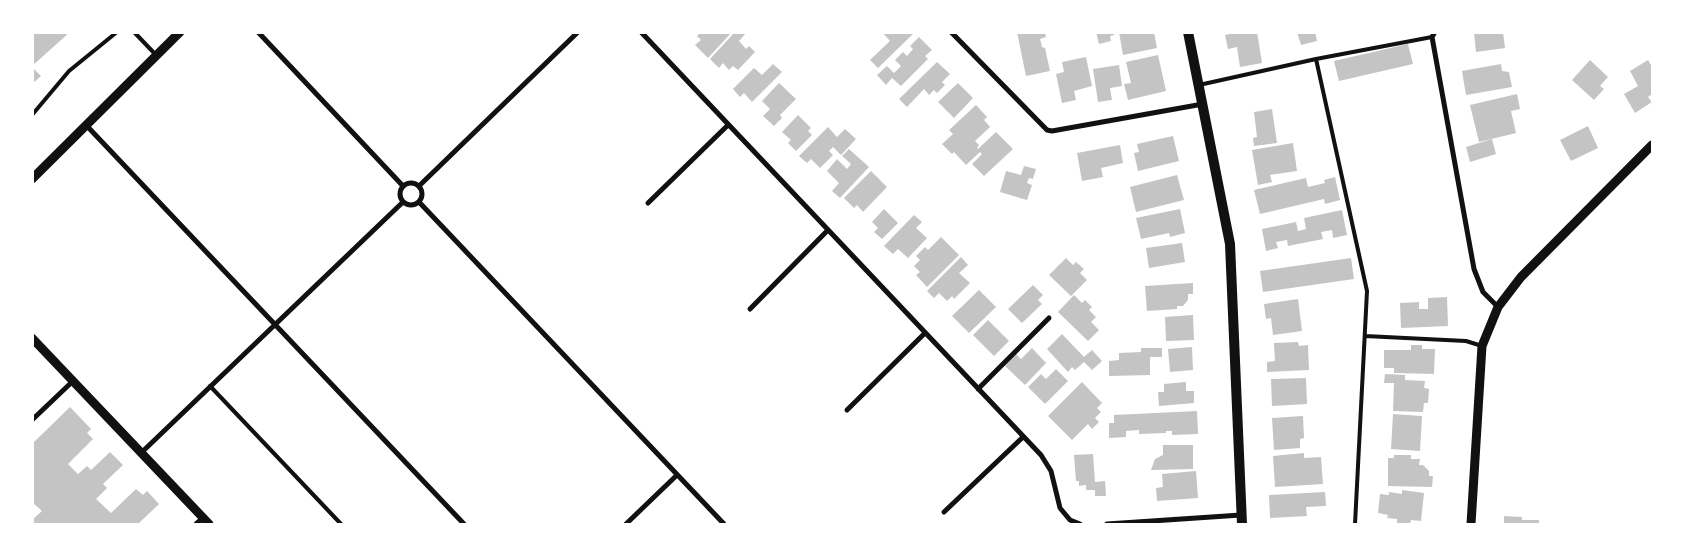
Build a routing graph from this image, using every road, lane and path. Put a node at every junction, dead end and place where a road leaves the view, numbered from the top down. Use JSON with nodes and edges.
{"nodes":[{"id":1,"x":117,"y":32,"type":"edge"},
{"id":2,"x":134,"y":32,"type":"edge"},
{"id":3,"x":180,"y":32,"type":"edge"},
{"id":4,"x":258,"y":32,"type":"edge"},
{"id":5,"x":578,"y":32,"type":"edge"},
{"id":6,"x":640,"y":32,"type":"edge"},
{"id":7,"x":952,"y":32,"type":"edge"},
{"id":8,"x":1188,"y":32,"type":"edge"},
{"id":9,"x":1433,"y":35,"type":"edge"},
{"id":10,"x":156,"y":55,"type":"junction"},
{"id":11,"x":1316,"y":59,"type":"junction"},
{"id":12,"x":1199,"y":85,"type":"junction"},
{"id":13,"x":1203,"y":104,"type":"junction"},
{"id":14,"x":32,"y":115,"type":"edge"},
{"id":15,"x":86,"y":125,"type":"junction"},
{"id":16,"x":728,"y":125,"type":"junction"},
{"id":17,"x":1652,"y":146,"type":"edge"},
{"id":18,"x":32,"y":178,"type":"edge"},
{"id":19,"x":403,"y":186,"type":"junction"},
{"id":20,"x":419,"y":186,"type":"junction"},
{"id":21,"x":404,"y":202,"type":"junction"},
{"id":22,"x":419,"y":202,"type":"junction"},
{"id":23,"x":648,"y":204,"type":"dead end"},
{"id":24,"x":828,"y":230,"type":"junction"},
{"id":25,"x":1498,"y":307,"type":"junction"},
{"id":26,"x":750,"y":308,"type":"dead end"},
{"id":27,"x":1049,"y":318,"type":"dead end"},
{"id":28,"x":276,"y":324,"type":"junction"},
{"id":29,"x":925,"y":333,"type":"junction"},
{"id":30,"x":1365,"y":336,"type":"junction"},
{"id":31,"x":32,"y":338,"type":"edge"},
{"id":32,"x":1482,"y":346,"type":"junction"},
{"id":33,"x":73,"y":381,"type":"junction"},
{"id":34,"x":210,"y":386,"type":"junction"},
{"id":35,"x":978,"y":389,"type":"junction"},
{"id":36,"x":846,"y":410,"type":"dead end"},
{"id":37,"x":32,"y":420,"type":"edge"},
{"id":38,"x":1023,"y":437,"type":"junction"},
{"id":39,"x":141,"y":453,"type":"junction"},
{"id":40,"x":677,"y":475,"type":"junction"},
{"id":41,"x":944,"y":512,"type":"dead end"},
{"id":42,"x":1242,"y":520,"type":"edge"},
{"id":43,"x":203,"y":522,"type":"edge"},
{"id":44,"x":1069,"y":522,"type":"edge"},
{"id":45,"x":341,"y":524,"type":"edge"},
{"id":46,"x":464,"y":524,"type":"edge"},
{"id":47,"x":626,"y":524,"type":"edge"},
{"id":48,"x":724,"y":524,"type":"edge"},
{"id":49,"x":1080,"y":524,"type":"edge"},
{"id":50,"x":1107,"y":524,"type":"edge"},
{"id":51,"x":1355,"y":524,"type":"edge"},
{"id":52,"x":1472,"y":524,"type":"edge"}],
"edges":[{"from":1,"to":14,"type":"lane"},
{"from":2,"to":10,"type":"lane"},
{"from":3,"to":10,"type":"street"},
{"from":4,"to":19,"type":"street"},
{"from":5,"to":20,"type":"street"},
{"from":6,"to":16,"type":"street"},
{"from":7,"to":13,"type":"street"},
{"from":8,"to":12,"type":"main road"},
{"from":9,"to":11,"type":"lane"},
{"from":9,"to":25,"type":"street"},
{"from":10,"to":15,"type":"street"},
{"from":11,"to":12,"type":"lane"},
{"from":11,"to":30,"type":"lane"},
{"from":12,"to":13,"type":"main road"},
{"from":13,"to":42,"type":"main road"},
{"from":15,"to":18,"type":"street"},
{"from":15,"to":28,"type":"street"},
{"from":16,"to":23,"type":"street"},
{"from":16,"to":24,"type":"street"},
{"from":17,"to":25,"type":"street"},
{"from":19,"to":20,"type":"street"},
{"from":19,"to":21,"type":"street"},
{"from":20,"to":22,"type":"street"},
{"from":21,"to":22,"type":"street"},
{"from":21,"to":28,"type":"street"},
{"from":22,"to":40,"type":"street"},
{"from":24,"to":26,"type":"street"},
{"from":24,"to":29,"type":"street"},
{"from":25,"to":32,"type":"street"},
{"from":27,"to":35,"type":"street"},
{"from":28,"to":34,"type":"street"},
{"from":28,"to":46,"type":"street"},
{"from":29,"to":35,"type":"street"},
{"from":29,"to":36,"type":"street"},
{"from":30,"to":32,"type":"lane"},
{"from":30,"to":51,"type":"lane"},
{"from":31,"to":33,"type":"street"},
{"from":32,"to":52,"type":"street"},
{"from":33,"to":37,"type":"street"},
{"from":33,"to":39,"type":"street"},
{"from":34,"to":39,"type":"street"},
{"from":34,"to":45,"type":"lane"},
{"from":35,"to":38,"type":"street"},
{"from":38,"to":41,"type":"street"},
{"from":38,"to":44,"type":"street"},
{"from":39,"to":43,"type":"street"},
{"from":40,"to":47,"type":"street"},
{"from":40,"to":48,"type":"street"},
{"from":42,"to":50,"type":"street"},
{"from":44,"to":49,"type":"street"}]}
